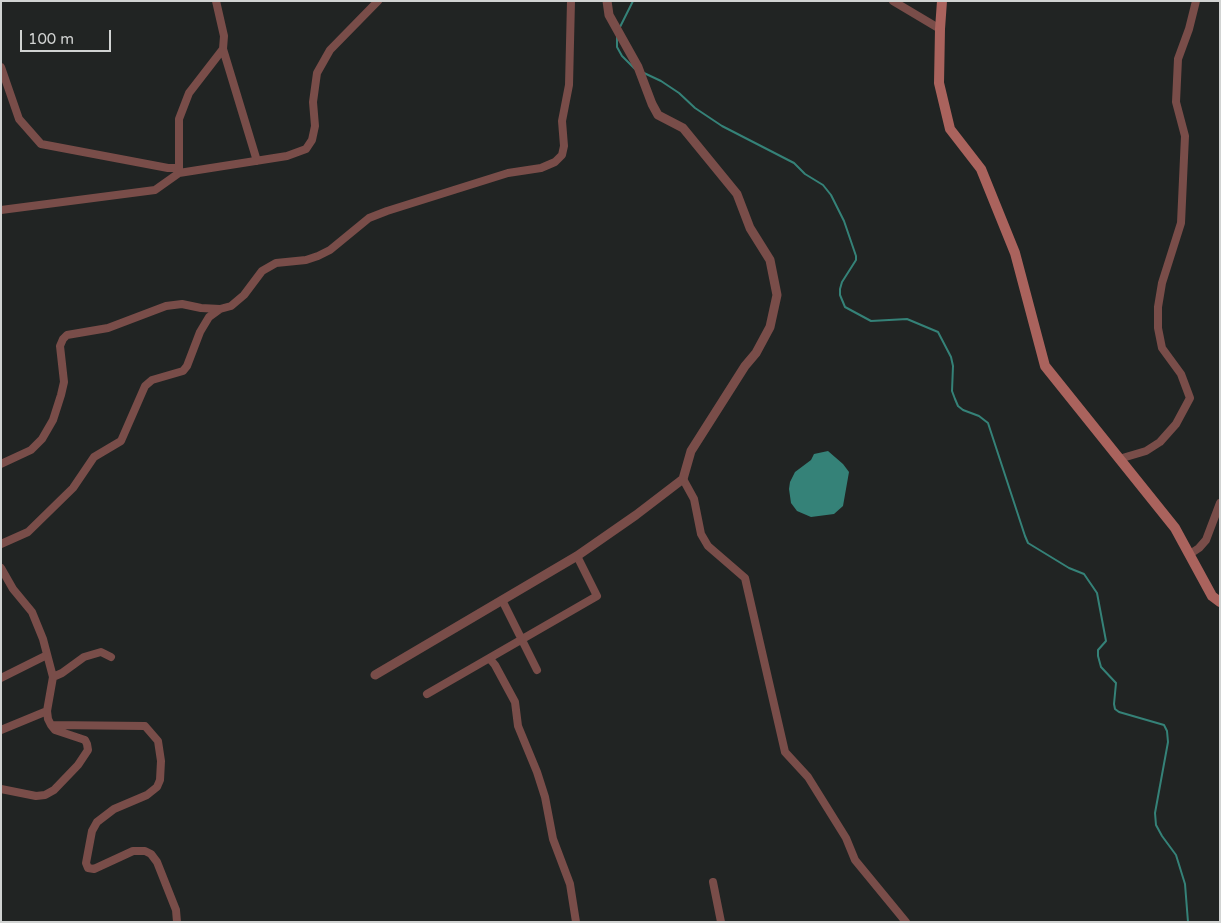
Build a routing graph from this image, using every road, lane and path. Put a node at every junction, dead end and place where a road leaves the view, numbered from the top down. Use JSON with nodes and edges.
{"nodes":[{"id":1,"x":216,"y":1,"type":"edge"},
{"id":2,"x":378,"y":1,"type":"edge"},
{"id":3,"x":571,"y":1,"type":"edge"},
{"id":4,"x":607,"y":1,"type":"edge"},
{"id":5,"x":893,"y":1,"type":"edge"},
{"id":6,"x":942,"y":1,"type":"edge"},
{"id":7,"x":1196,"y":1,"type":"edge"},
{"id":8,"x":940,"y":29,"type":"junction"},
{"id":9,"x":223,"y":49,"type":"junction"},
{"id":10,"x":1,"y":67,"type":"edge"},
{"id":11,"x":257,"y":161,"type":"junction"},
{"id":12,"x":179,"y":170,"type":"junction"},
{"id":13,"x":1,"y":210,"type":"edge"},
{"id":14,"x":220,"y":309,"type":"junction"},
{"id":15,"x":1119,"y":459,"type":"junction"},
{"id":16,"x":1,"y":464,"type":"edge"},
{"id":17,"x":683,"y":479,"type":"junction"},
{"id":18,"x":1220,"y":503,"type":"edge"},
{"id":19,"x":1,"y":544,"type":"edge"},
{"id":20,"x":1190,"y":554,"type":"junction"},
{"id":21,"x":577,"y":556,"type":"junction"},
{"id":22,"x":1,"y":568,"type":"edge"},
{"id":23,"x":502,"y":600,"type":"junction"},
{"id":24,"x":1220,"y":602,"type":"edge"},
{"id":25,"x":522,"y":639,"type":"junction"},
{"id":26,"x":47,"y":655,"type":"junction"},
{"id":27,"x":111,"y":657,"type":"dead end"},
{"id":28,"x":490,"y":659,"type":"junction"},
{"id":29,"x":538,"y":670,"type":"dead end"},
{"id":30,"x":374,"y":675,"type":"dead end"},
{"id":31,"x":53,"y":677,"type":"junction"},
{"id":32,"x":1,"y":678,"type":"edge"},
{"id":33,"x":427,"y":694,"type":"dead end"},
{"id":34,"x":47,"y":711,"type":"junction"},
{"id":35,"x":51,"y":726,"type":"junction"},
{"id":36,"x":1,"y":730,"type":"edge"},
{"id":37,"x":1,"y":789,"type":"edge"},
{"id":38,"x":713,"y":882,"type":"dead end"},
{"id":39,"x":177,"y":922,"type":"edge"},
{"id":40,"x":576,"y":922,"type":"edge"},
{"id":41,"x":721,"y":922,"type":"edge"},
{"id":42,"x":906,"y":922,"type":"edge"}],
"edges":[{"from":1,"to":9,"type":"street"},
{"from":2,"to":11,"type":"street"},
{"from":3,"to":14,"type":"street"},
{"from":4,"to":17,"type":"street"},
{"from":5,"to":8,"type":"street"},
{"from":6,"to":8,"type":"main road"},
{"from":7,"to":15,"type":"street"},
{"from":8,"to":15,"type":"main road"},
{"from":9,"to":11,"type":"street"},
{"from":9,"to":12,"type":"street"},
{"from":10,"to":12,"type":"street"},
{"from":11,"to":12,"type":"street"},
{"from":12,"to":13,"type":"street"},
{"from":14,"to":16,"type":"street"},
{"from":14,"to":19,"type":"street"},
{"from":15,"to":20,"type":"main road"},
{"from":17,"to":21,"type":"street"},
{"from":17,"to":42,"type":"street"},
{"from":18,"to":20,"type":"street"},
{"from":20,"to":24,"type":"main road"},
{"from":21,"to":23,"type":"street"},
{"from":21,"to":25,"type":"street"},
{"from":22,"to":26,"type":"street"},
{"from":23,"to":25,"type":"street"},
{"from":23,"to":30,"type":"street"},
{"from":25,"to":28,"type":"street"},
{"from":25,"to":29,"type":"street"},
{"from":26,"to":31,"type":"street"},
{"from":26,"to":32,"type":"street"},
{"from":27,"to":31,"type":"street"},
{"from":28,"to":33,"type":"street"},
{"from":28,"to":40,"type":"street"},
{"from":31,"to":34,"type":"street"},
{"from":34,"to":35,"type":"street"},
{"from":34,"to":36,"type":"street"},
{"from":35,"to":37,"type":"street"},
{"from":35,"to":39,"type":"street"},
{"from":38,"to":41,"type":"street"}]}
